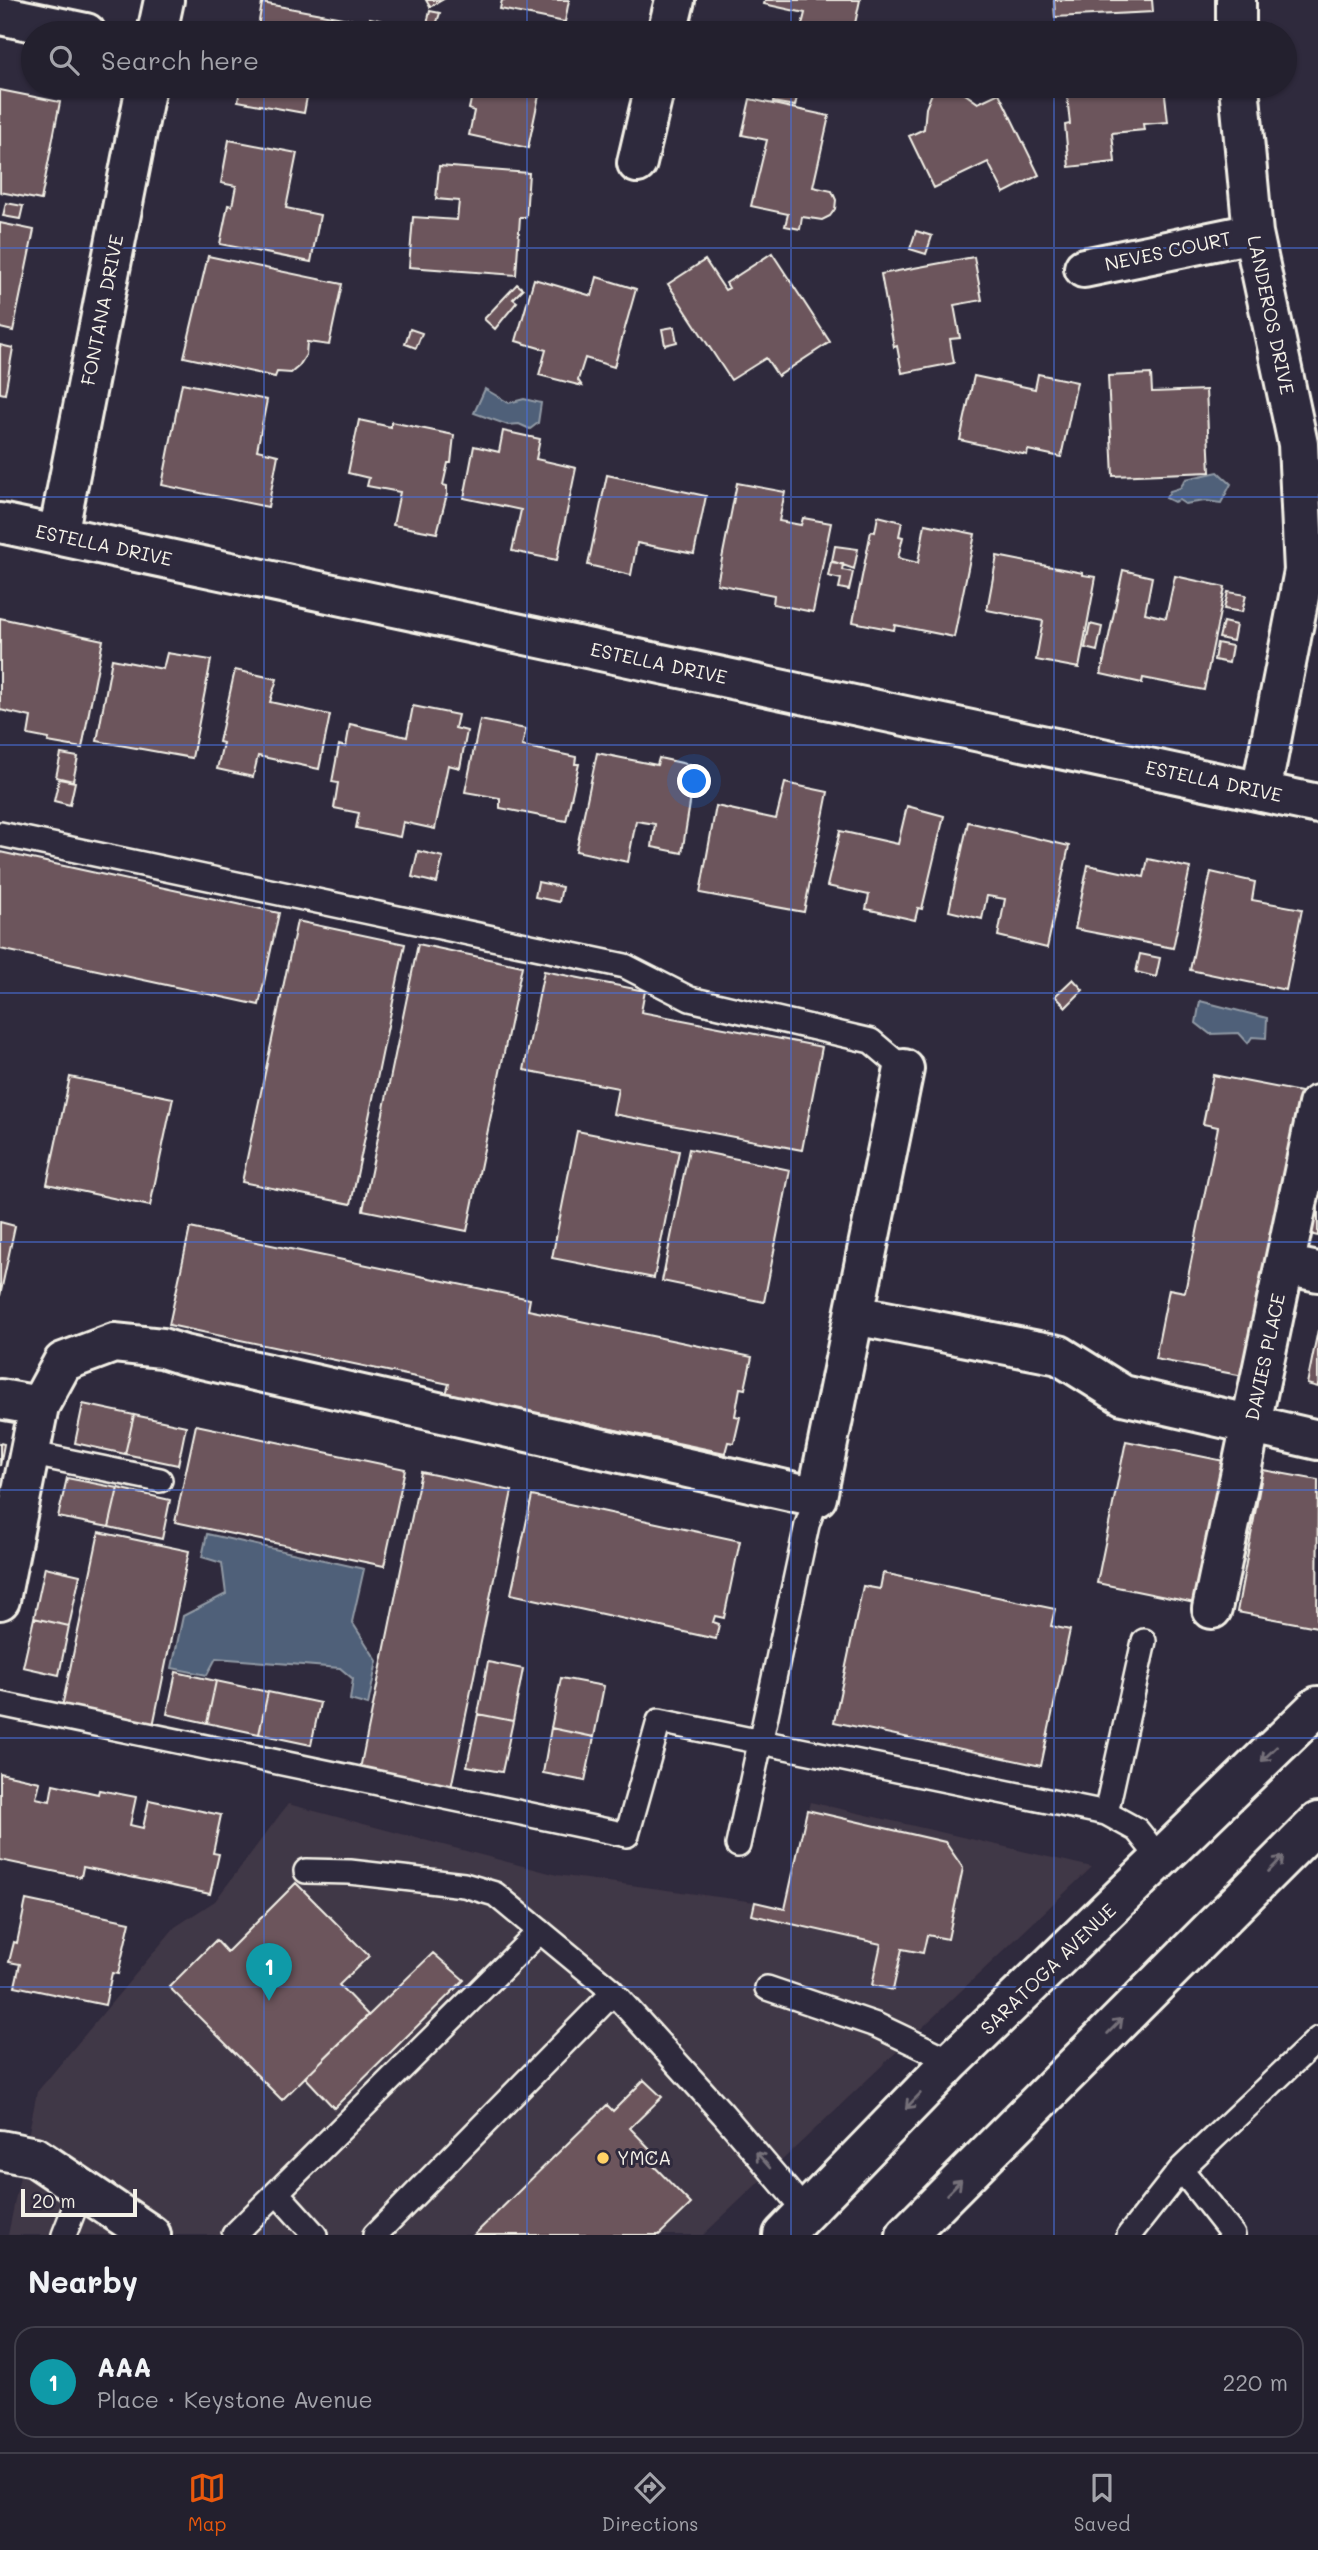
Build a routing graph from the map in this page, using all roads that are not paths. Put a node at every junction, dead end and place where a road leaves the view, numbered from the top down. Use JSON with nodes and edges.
{"nodes":[{"id":1,"x":164,"y":0,"type":"edge"},
{"id":2,"x":674,"y":0,"type":"edge"},
{"id":3,"x":1236,"y":0,"type":"edge"},
{"id":4,"x":0,"y":15,"type":"edge"},
{"id":5,"x":29,"y":21,"type":"edge"},
{"id":6,"x":160,"y":21,"type":"edge"},
{"id":7,"x":670,"y":21,"type":"edge"},
{"id":8,"x":1236,"y":21,"type":"edge"},
{"id":9,"x":144,"y":98,"type":"edge"},
{"id":10,"x":651,"y":98,"type":"edge"},
{"id":11,"x":1240,"y":98,"type":"edge"},
{"id":12,"x":636,"y":163,"type":"dead end"},
{"id":13,"x":1253,"y":233,"type":"junction"},
{"id":14,"x":1084,"y":268,"type":"dead end"},
{"id":15,"x":0,"y":523,"type":"edge"},
{"id":16,"x":58,"y":535,"type":"junction"},
{"id":17,"x":1261,"y":792,"type":"junction"},
{"id":18,"x":1318,"y":804,"type":"edge"},
{"id":19,"x":0,"y":834,"type":"edge"},
{"id":20,"x":904,"y":1069,"type":"joint"},
{"id":21,"x":1318,"y":1105,"type":"edge"},
{"id":22,"x":1301,"y":1268,"type":"edge"},
{"id":23,"x":855,"y":1315,"type":"junction"},
{"id":24,"x":0,"y":1399,"type":"edge"},
{"id":25,"x":39,"y":1406,"type":"junction"},
{"id":26,"x":1250,"y":1425,"type":"junction"},
{"id":27,"x":1318,"y":1440,"type":"edge"},
{"id":28,"x":28,"y":1453,"type":"junction"},
{"id":29,"x":160,"y":1480,"type":"dead end"},
{"id":30,"x":817,"y":1497,"type":"junction"},
{"id":31,"x":0,"y":1600,"type":"edge"},
{"id":32,"x":1212,"y":1608,"type":"dead end"},
{"id":33,"x":1144,"y":1641,"type":"dead end"},
{"id":34,"x":0,"y":1704,"type":"edge"},
{"id":35,"x":1318,"y":1706,"type":"edge"},
{"id":36,"x":759,"y":1741,"type":"junction"},
{"id":37,"x":1106,"y":1813,"type":"junction"},
{"id":38,"x":1318,"y":1822,"type":"edge"},
{"id":39,"x":737,"y":1846,"type":"dead end"},
{"id":40,"x":1161,"y":1860,"type":"junction"},
{"id":41,"x":306,"y":1871,"type":"dead end"},
{"id":42,"x":540,"y":1931,"type":"junction"},
{"id":43,"x":767,"y":1988,"type":"dead end"},
{"id":44,"x":613,"y":1993,"type":"junction"},
{"id":45,"x":1318,"y":2039,"type":"edge"},
{"id":46,"x":952,"y":2061,"type":"junction"},
{"id":47,"x":0,"y":2150,"type":"edge"},
{"id":48,"x":1181,"y":2169,"type":"junction"},
{"id":49,"x":82,"y":2189,"type":"junction"},
{"id":50,"x":276,"y":2193,"type":"junction"},
{"id":51,"x":794,"y":2223,"type":"edge"},
{"id":52,"x":64,"y":2235,"type":"edge"},
{"id":53,"x":151,"y":2235,"type":"edge"},
{"id":54,"x":234,"y":2235,"type":"edge"},
{"id":55,"x":315,"y":2235,"type":"edge"},
{"id":56,"x":375,"y":2235,"type":"edge"},
{"id":57,"x":906,"y":2235,"type":"edge"},
{"id":58,"x":1129,"y":2235,"type":"edge"},
{"id":59,"x":1233,"y":2235,"type":"edge"}],
"edges":[{"from":1,"to":6,"type":"street"},
{"from":2,"to":7,"type":"street"},
{"from":3,"to":8,"type":"street"},
{"from":4,"to":5,"type":"street"},
{"from":9,"to":16,"type":"street","name":"FONTANA DRIVE"},
{"from":10,"to":12,"type":"street"},
{"from":11,"to":13,"type":"street","name":"LANDEROS DRIVE"},
{"from":13,"to":14,"type":"street","name":"NEVES COURT"},
{"from":13,"to":17,"type":"street","name":"LANDEROS DRIVE"},
{"from":15,"to":16,"type":"street","name":"ESTELLA DRIVE"},
{"from":16,"to":17,"type":"street","name":"ESTELLA DRIVE"},
{"from":17,"to":18,"type":"street","name":"ESTELLA DRIVE"},
{"from":19,"to":20,"type":"lane"},
{"from":20,"to":23,"type":"street"},
{"from":21,"to":22,"type":"street","name":"DAVIES PLACE"},
{"from":22,"to":26,"type":"street","name":"DAVIES PLACE"},
{"from":23,"to":26,"type":"street"},
{"from":23,"to":30,"type":"street"},
{"from":24,"to":25,"type":"street"},
{"from":25,"to":28,"type":"street"},
{"from":25,"to":30,"type":"street"},
{"from":26,"to":27,"type":"street"},
{"from":26,"to":32,"type":"street","name":"DAVIES PLACE"},
{"from":28,"to":29,"type":"lane"},
{"from":28,"to":31,"type":"street"},
{"from":30,"to":36,"type":"lane"},
{"from":33,"to":37,"type":"lane"},
{"from":34,"to":36,"type":"lane"},
{"from":35,"to":40,"type":"street","name":"SARATOGA AVENUE","one_way":true},
{"from":36,"to":37,"type":"lane"},
{"from":36,"to":39,"type":"lane"},
{"from":37,"to":40,"type":"lane"},
{"from":57,"to":38,"type":"street","one_way":true},
{"from":40,"to":46,"type":"street","name":"SARATOGA AVENUE"},
{"from":41,"to":42,"type":"lane"},
{"from":42,"to":44,"type":"lane"},
{"from":42,"to":50,"type":"lane"},
{"from":43,"to":46,"type":"lane"},
{"from":51,"to":44,"type":"lane","one_way":true},
{"from":44,"to":56,"type":"lane"},
{"from":45,"to":48,"type":"lane"},
{"from":46,"to":51,"type":"street","name":"SARATOGA AVENUE","one_way":true},
{"from":47,"to":49,"type":"street"},
{"from":48,"to":58,"type":"lane"},
{"from":48,"to":59,"type":"lane"},
{"from":49,"to":52,"type":"lane"},
{"from":49,"to":53,"type":"street"},
{"from":50,"to":54,"type":"lane"},
{"from":50,"to":55,"type":"lane"}]}
